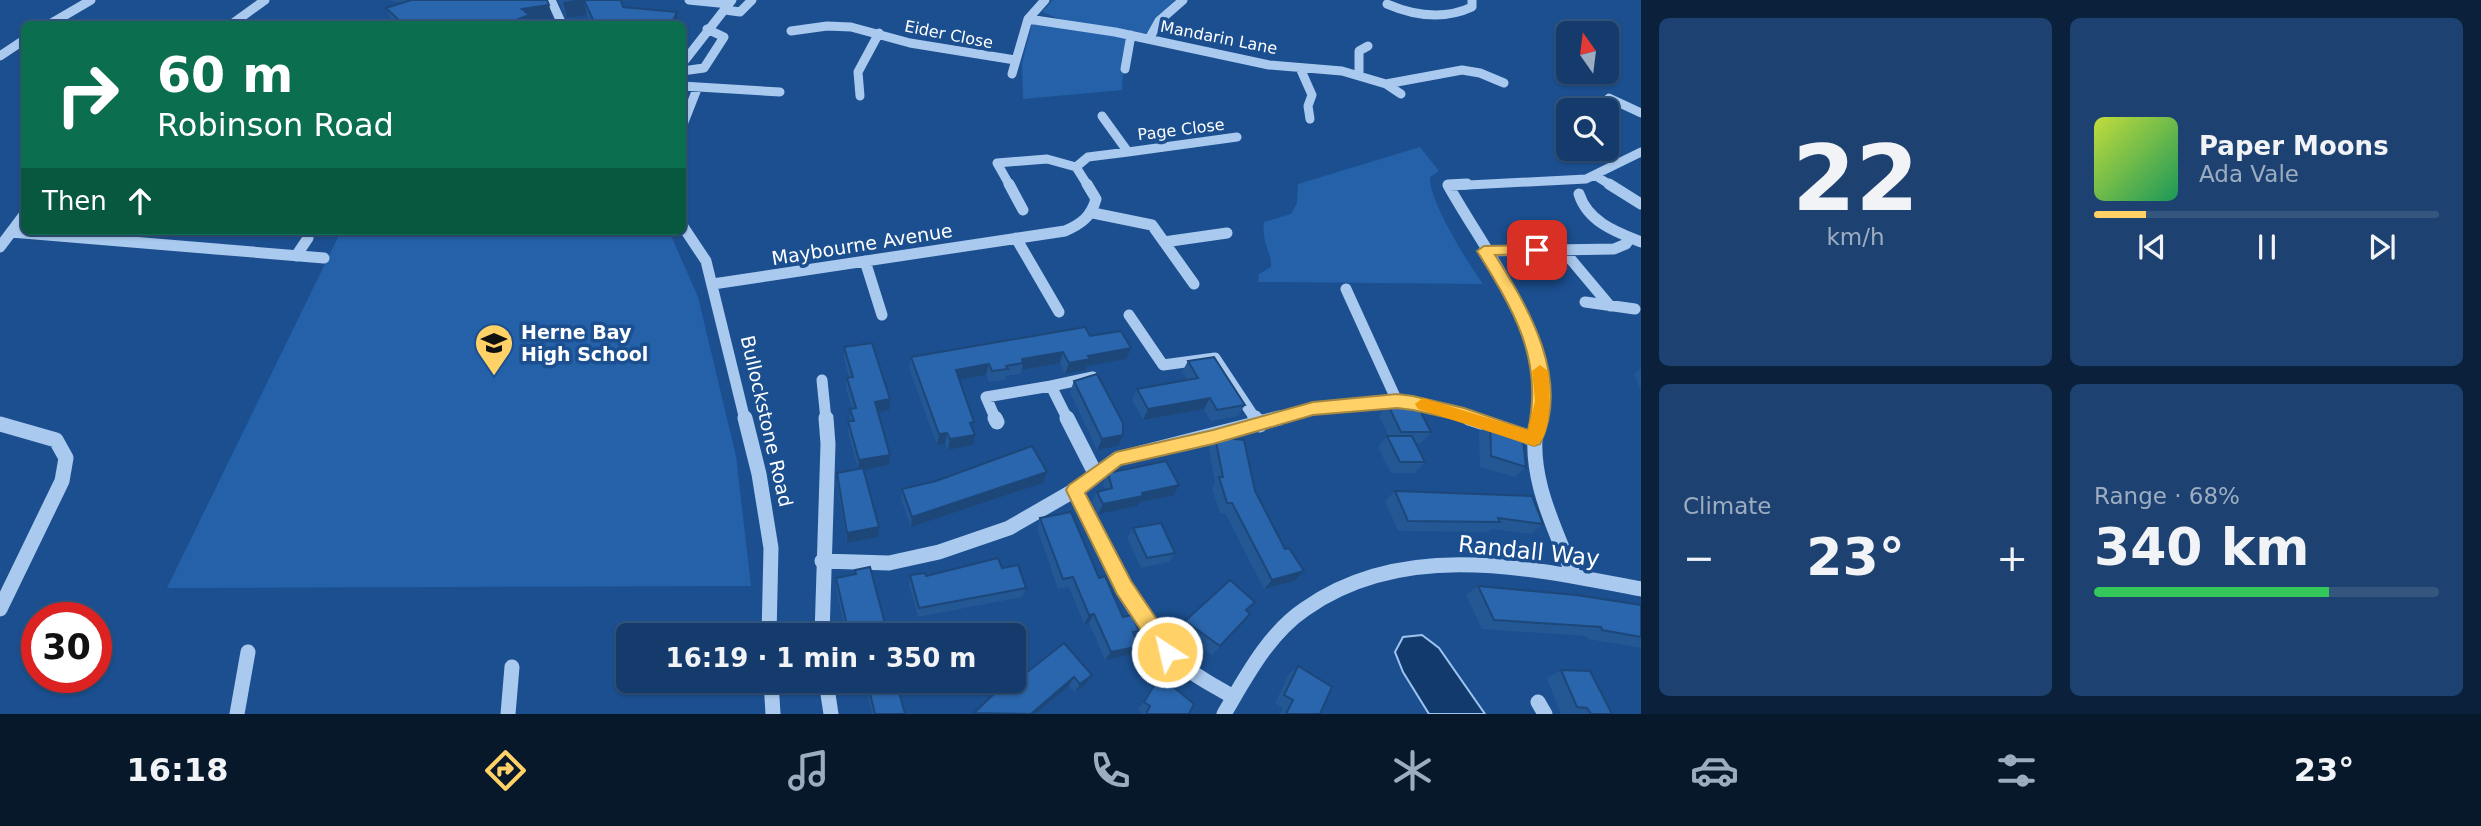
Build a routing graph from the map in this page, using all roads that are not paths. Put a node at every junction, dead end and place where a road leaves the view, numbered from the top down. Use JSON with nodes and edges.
{"nodes":[{"id":1,"x":91,"y":0,"type":"edge"},
{"id":2,"x":265,"y":0,"type":"edge"},
{"id":3,"x":551,"y":0,"type":"edge"},
{"id":4,"x":689,"y":0,"type":"edge"},
{"id":5,"x":752,"y":0,"type":"edge"},
{"id":6,"x":1045,"y":0,"type":"edge"},
{"id":7,"x":1183,"y":0,"type":"edge"},
{"id":8,"x":1472,"y":0,"type":"edge"},
{"id":9,"x":1387,"y":4,"type":"dead end"},
{"id":10,"x":729,"y":5,"type":"edge"},
{"id":11,"x":1028,"y":19,"type":"junction"},
{"id":12,"x":55,"y":21,"type":"edge"},
{"id":13,"x":236,"y":21,"type":"edge"},
{"id":14,"x":561,"y":21,"type":"edge"},
{"id":15,"x":707,"y":29,"type":"junction"},
{"id":16,"x":791,"y":31,"type":"dead end"},
{"id":17,"x":879,"y":33,"type":"junction"},
{"id":18,"x":1131,"y":36,"type":"junction"},
{"id":19,"x":1149,"y":39,"type":"junction"},
{"id":20,"x":21,"y":42,"type":"edge"},
{"id":21,"x":1368,"y":46,"type":"dead end"},
{"id":22,"x":0,"y":56,"type":"edge"},
{"id":23,"x":686,"y":58,"type":"edge"},
{"id":24,"x":1015,"y":60,"type":"junction"},
{"id":25,"x":1300,"y":68,"type":"junction"},
{"id":26,"x":1125,"y":69,"type":"dead end"},
{"id":27,"x":686,"y":70,"type":"edge"},
{"id":28,"x":1012,"y":74,"type":"dead end"},
{"id":29,"x":1359,"y":75,"type":"junction"},
{"id":30,"x":1504,"y":83,"type":"dead end"},
{"id":31,"x":1386,"y":84,"type":"junction"},
{"id":32,"x":686,"y":87,"type":"edge"},
{"id":33,"x":697,"y":89,"type":"junction"},
{"id":34,"x":780,"y":93,"type":"dead end"},
{"id":35,"x":1401,"y":94,"type":"dead end"},
{"id":36,"x":860,"y":96,"type":"dead end"},
{"id":37,"x":1619,"y":103,"type":"edge"},
{"id":38,"x":1641,"y":113,"type":"edge"},
{"id":39,"x":1102,"y":116,"type":"dead end"},
{"id":40,"x":686,"y":117,"type":"edge"},
{"id":41,"x":1310,"y":119,"type":"dead end"},
{"id":42,"x":1237,"y":137,"type":"dead end"},
{"id":43,"x":1128,"y":152,"type":"junction"},
{"id":44,"x":1641,"y":152,"type":"edge"},
{"id":45,"x":1076,"y":167,"type":"junction"},
{"id":46,"x":1596,"y":176,"type":"junction"},
{"id":47,"x":1579,"y":194,"type":"dead end"},
{"id":48,"x":1641,"y":204,"type":"edge"},
{"id":49,"x":1023,"y":210,"type":"dead end"},
{"id":50,"x":1093,"y":214,"type":"junction"},
{"id":51,"x":21,"y":219,"type":"edge"},
{"id":52,"x":686,"y":231,"type":"edge"},
{"id":53,"x":11,"y":232,"type":"junction"},
{"id":54,"x":21,"y":233,"type":"edge"},
{"id":55,"x":1227,"y":233,"type":"dead end"},
{"id":56,"x":47,"y":235,"type":"edge"},
{"id":57,"x":308,"y":238,"type":"dead end"},
{"id":58,"x":1016,"y":238,"type":"junction"},
{"id":59,"x":1636,"y":240,"type":"edge"},
{"id":60,"x":1164,"y":242,"type":"junction"},
{"id":61,"x":0,"y":247,"type":"edge"},
{"id":62,"x":1563,"y":250,"type":"junction"},
{"id":63,"x":1484,"y":251,"type":"junction"},
{"id":64,"x":296,"y":256,"type":"junction"},
{"id":65,"x":324,"y":258,"type":"dead end"},
{"id":66,"x":864,"y":261,"type":"junction"},
{"id":67,"x":713,"y":284,"type":"junction"},
{"id":68,"x":1194,"y":284,"type":"dead end"},
{"id":69,"x":1346,"y":289,"type":"dead end"},
{"id":70,"x":1585,"y":303,"type":"dead end"},
{"id":71,"x":1610,"y":306,"type":"junction"},
{"id":72,"x":1635,"y":309,"type":"dead end"},
{"id":73,"x":1059,"y":312,"type":"dead end"},
{"id":74,"x":882,"y":315,"type":"dead end"},
{"id":75,"x":1129,"y":316,"type":"dead end"},
{"id":76,"x":1093,"y":377,"type":"edge"},
{"id":77,"x":822,"y":380,"type":"dead end"},
{"id":78,"x":1051,"y":386,"type":"junction"},
{"id":79,"x":1397,"y":401,"type":"junction"},
{"id":80,"x":997,"y":422,"type":"dead end"},
{"id":81,"x":0,"y":424,"type":"edge"},
{"id":82,"x":1260,"y":425,"type":"junction"},
{"id":83,"x":1534,"y":439,"type":"junction"},
{"id":84,"x":1095,"y":473,"type":"junction"},
{"id":85,"x":1075,"y":490,"type":"junction"},
{"id":86,"x":822,"y":561,"type":"junction"},
{"id":87,"x":1574,"y":576,"type":"junction"},
{"id":88,"x":1641,"y":589,"type":"edge"},
{"id":89,"x":0,"y":609,"type":"edge"},
{"id":90,"x":769,"y":623,"type":"edge"},
{"id":91,"x":822,"y":623,"type":"edge"},
{"id":92,"x":248,"y":652,"type":"dead end"},
{"id":93,"x":512,"y":667,"type":"dead end"},
{"id":94,"x":772,"y":693,"type":"edge"},
{"id":95,"x":828,"y":693,"type":"edge"},
{"id":96,"x":1233,"y":696,"type":"junction"},
{"id":97,"x":237,"y":714,"type":"edge"},
{"id":98,"x":508,"y":714,"type":"edge"},
{"id":99,"x":773,"y":714,"type":"edge"},
{"id":100,"x":831,"y":714,"type":"edge"},
{"id":101,"x":1224,"y":714,"type":"edge"}],
"edges":[{"from":1,"to":12,"type":"street"},
{"from":2,"to":13,"type":"street"},
{"from":3,"to":14,"type":"street"},
{"from":4,"to":10,"type":"street"},
{"from":5,"to":10,"type":"street"},
{"from":6,"to":11,"type":"street"},
{"from":7,"to":19,"type":"street"},
{"from":8,"to":9,"type":"street"},
{"from":10,"to":15,"type":"street"},
{"from":11,"to":18,"type":"street","name":"Mandarin Lane"},
{"from":11,"to":24,"type":"street"},
{"from":15,"to":23,"type":"street"},
{"from":15,"to":27,"type":"street"},
{"from":16,"to":17,"type":"street","name":"Eider Close"},
{"from":17,"to":24,"type":"street","name":"Eider Close"},
{"from":17,"to":36,"type":"street","name":"Eider Close"},
{"from":18,"to":19,"type":"street","name":"Mandarin Lane"},
{"from":18,"to":26,"type":"street","name":"Mandarin Lane"},
{"from":19,"to":25,"type":"street","name":"Mandarin Lane"},
{"from":20,"to":22,"type":"street"},
{"from":21,"to":29,"type":"street"},
{"from":24,"to":28,"type":"street"},
{"from":25,"to":29,"type":"street","name":"Mandarin Lane"},
{"from":25,"to":41,"type":"street","name":"Mandarin Lane"},
{"from":29,"to":31,"type":"street","name":"Mandarin Lane"},
{"from":30,"to":31,"type":"street","name":"Mandarin Lane"},
{"from":31,"to":35,"type":"street","name":"Mandarin Lane"},
{"from":32,"to":33,"type":"street"},
{"from":33,"to":34,"type":"street"},
{"from":33,"to":40,"type":"street"},
{"from":37,"to":38,"type":"street"},
{"from":39,"to":43,"type":"street"},
{"from":42,"to":43,"type":"street","name":"Page Close"},
{"from":43,"to":45,"type":"street"},
{"from":44,"to":46,"type":"street"},
{"from":45,"to":49,"type":"street"},
{"from":45,"to":50,"type":"street"},
{"from":46,"to":48,"type":"street"},
{"from":46,"to":63,"type":"street"},
{"from":47,"to":59,"type":"street"},
{"from":50,"to":58,"type":"street","name":"Maybourne Avenue"},
{"from":50,"to":60,"type":"street"},
{"from":51,"to":53,"type":"street"},
{"from":52,"to":67,"type":"street","name":"Bullockstone Road"},
{"from":53,"to":54,"type":"street"},
{"from":53,"to":61,"type":"street"},
{"from":55,"to":60,"type":"street"},
{"from":56,"to":64,"type":"street"},
{"from":57,"to":64,"type":"street"},
{"from":58,"to":66,"type":"street","name":"Maybourne Avenue"},
{"from":58,"to":73,"type":"street"},
{"from":59,"to":62,"type":"street"},
{"from":60,"to":68,"type":"street"},
{"from":62,"to":63,"type":"street"},
{"from":62,"to":71,"type":"street"},
{"from":63,"to":83,"type":"street"},
{"from":64,"to":65,"type":"street"},
{"from":66,"to":67,"type":"street","name":"Maybourne Avenue"},
{"from":66,"to":74,"type":"street"},
{"from":67,"to":90,"type":"street","name":"Bullockstone Road"},
{"from":69,"to":79,"type":"street"},
{"from":70,"to":71,"type":"street"},
{"from":71,"to":72,"type":"street"},
{"from":75,"to":82,"type":"street"},
{"from":76,"to":78,"type":"street"},
{"from":77,"to":86,"type":"street"},
{"from":78,"to":80,"type":"street"},
{"from":78,"to":84,"type":"street"},
{"from":79,"to":82,"type":"street"},
{"from":79,"to":83,"type":"street"},
{"from":81,"to":89,"type":"street"},
{"from":82,"to":84,"type":"street"},
{"from":83,"to":87,"type":"street"},
{"from":84,"to":85,"type":"street"},
{"from":85,"to":86,"type":"street"},
{"from":85,"to":96,"type":"street"},
{"from":86,"to":91,"type":"street"},
{"from":87,"to":88,"type":"street","name":"Randall Way"},
{"from":87,"to":96,"type":"street","name":"Randall Way"},
{"from":92,"to":97,"type":"street"},
{"from":93,"to":98,"type":"street"},
{"from":94,"to":99,"type":"street"},
{"from":95,"to":100,"type":"street"},
{"from":96,"to":101,"type":"street","name":"Randall Way"}]}
